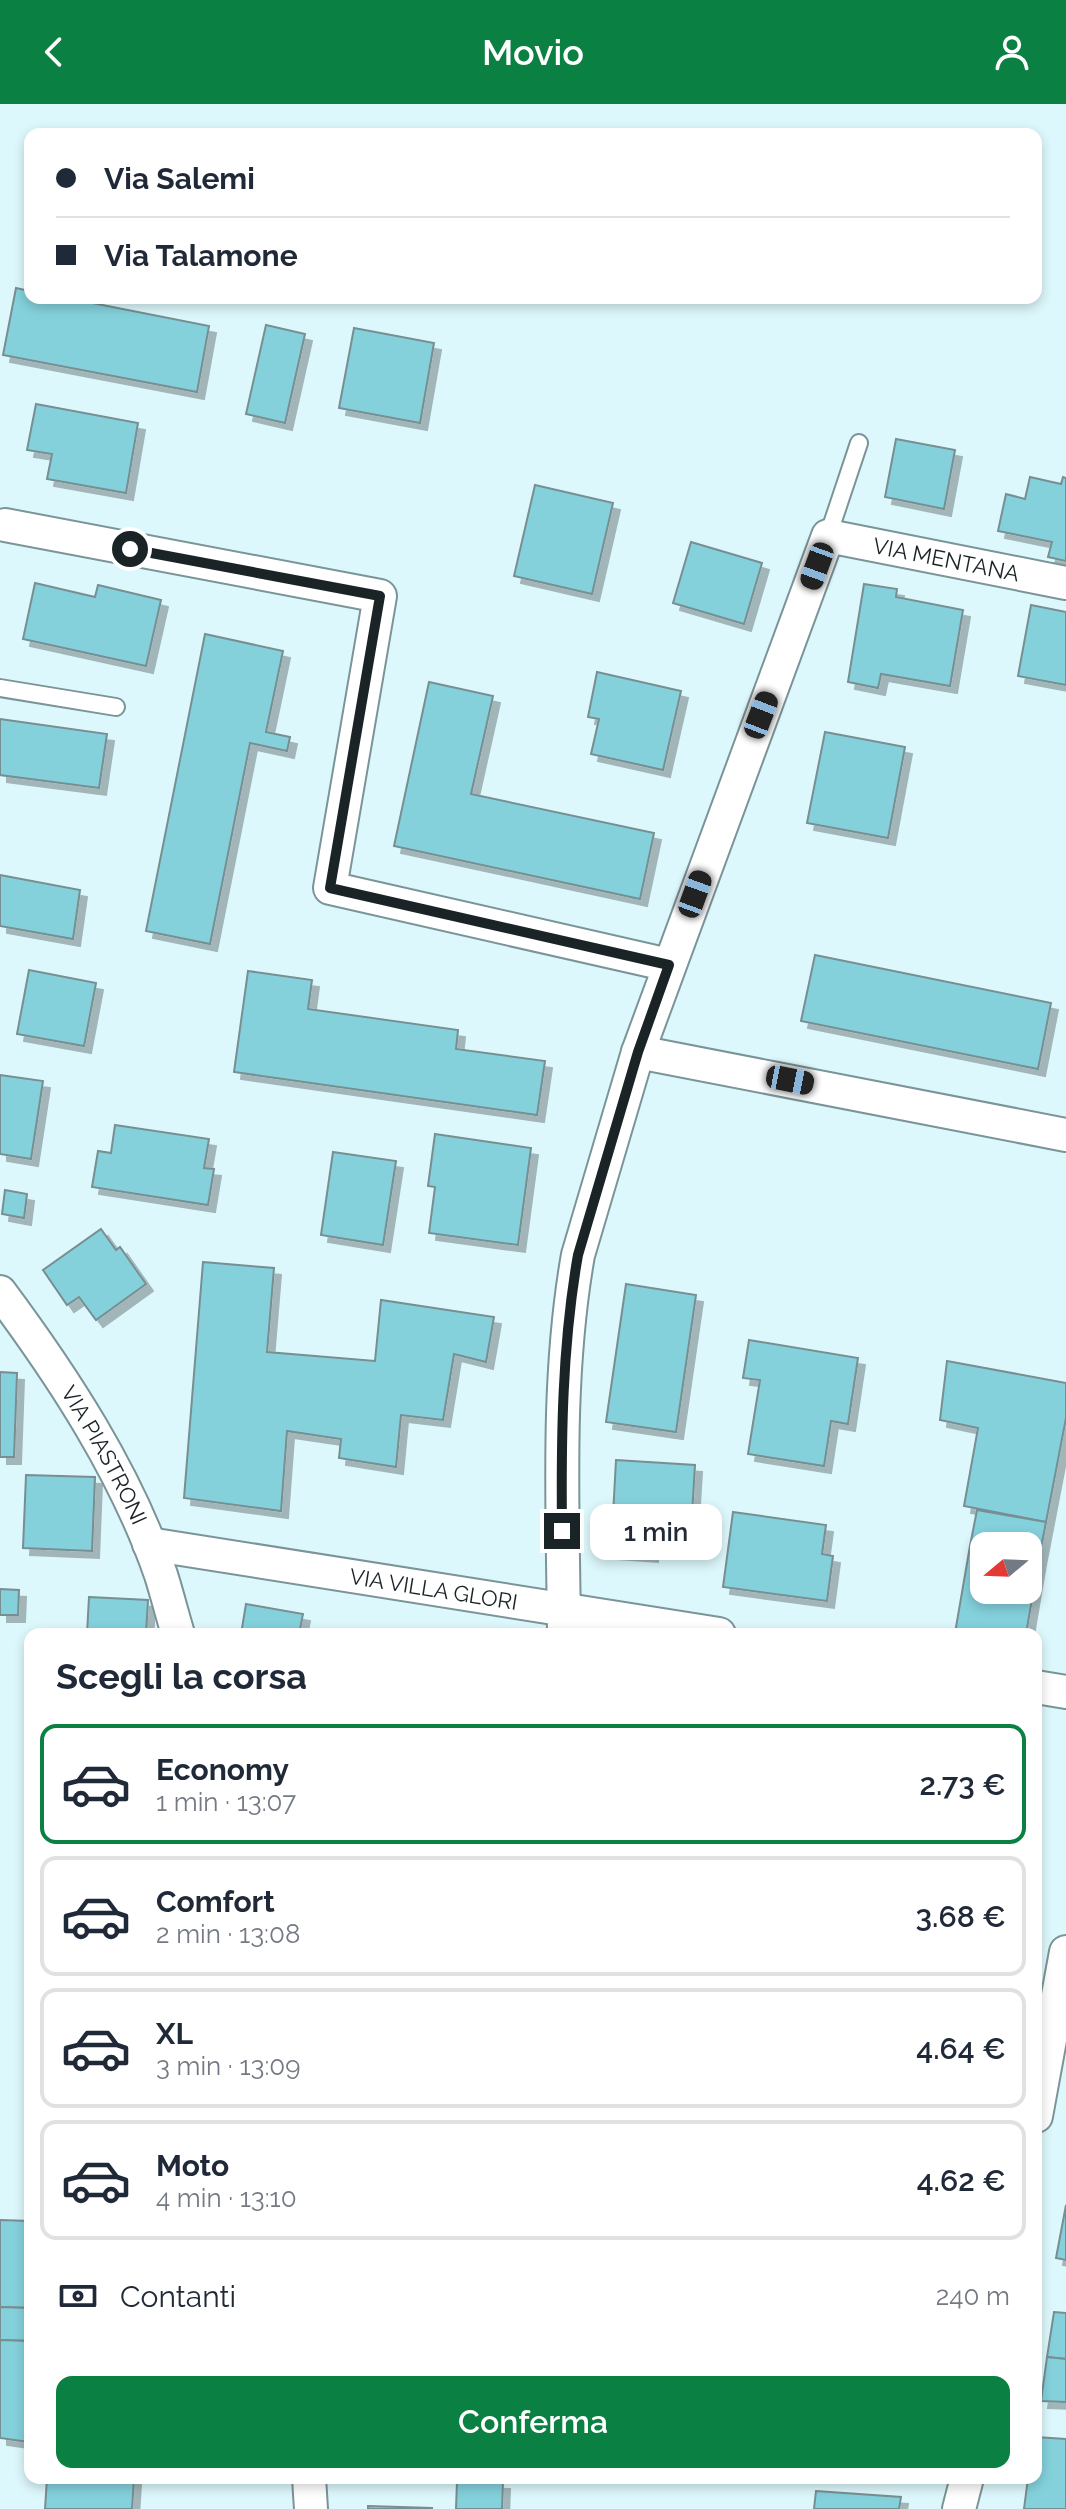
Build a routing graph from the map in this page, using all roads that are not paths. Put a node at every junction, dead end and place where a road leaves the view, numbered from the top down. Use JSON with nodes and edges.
{"nodes":[{"id":1,"x":859,"y":443,"type":"dead end"},
{"id":2,"x":5,"y":525,"type":"dead end"},
{"id":3,"x":828,"y":536,"type":"junction"},
{"id":4,"x":1066,"y":583,"type":"edge"},
{"id":5,"x":0,"y":688,"type":"edge"},
{"id":6,"x":116,"y":707,"type":"dead end"},
{"id":7,"x":669,"y":965,"type":"junction"},
{"id":8,"x":638,"y":1052,"type":"junction"},
{"id":9,"x":1066,"y":1135,"type":"edge"},
{"id":10,"x":0,"y":1292,"type":"edge"},
{"id":11,"x":149,"y":1544,"type":"junction"},
{"id":12,"x":564,"y":1621,"type":"edge"},
{"id":13,"x":176,"y":1628,"type":"edge"},
{"id":14,"x":647,"y":1628,"type":"edge"},
{"id":15,"x":1042,"y":1688,"type":"edge"},
{"id":16,"x":1066,"y":1692,"type":"edge"},
{"id":17,"x":1066,"y":1952,"type":"edge"},
{"id":18,"x":1042,"y":2083,"type":"edge"},
{"id":19,"x":309,"y":2484,"type":"edge"},
{"id":20,"x":965,"y":2484,"type":"edge"},
{"id":21,"x":311,"y":2509,"type":"edge"},
{"id":22,"x":959,"y":2509,"type":"edge"}],
"edges":[{"from":1,"to":3,"type":"lane"},
{"from":2,"to":7,"type":"street"},
{"from":3,"to":4,"type":"street","name":"VIA MENTANA"},
{"from":3,"to":7,"type":"street"},
{"from":5,"to":6,"type":"lane"},
{"from":7,"to":8,"type":"street"},
{"from":8,"to":9,"type":"street"},
{"from":8,"to":12,"type":"street"},
{"from":10,"to":11,"type":"street","name":"VIA PIASTRONI"},
{"from":11,"to":12,"type":"street","name":"VIA VILLA GLORI"},
{"from":11,"to":13,"type":"street","name":"VIA PIASTRONI"},
{"from":12,"to":14,"type":"street","name":"VIA VILLA GLORI"},
{"from":15,"to":16,"type":"street"},
{"from":17,"to":18,"type":"street"},
{"from":19,"to":21,"type":"street"},
{"from":20,"to":22,"type":"street"}]}
